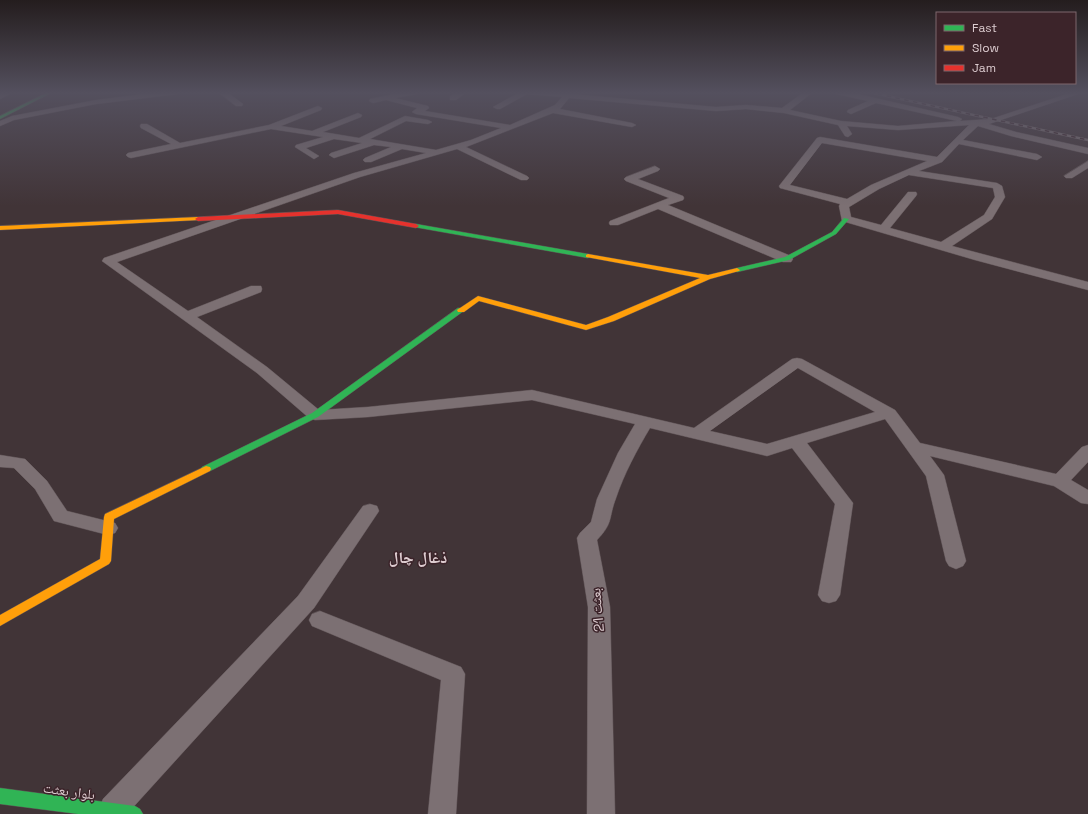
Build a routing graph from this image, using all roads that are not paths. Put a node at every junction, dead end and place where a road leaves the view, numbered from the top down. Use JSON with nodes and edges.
{"nodes":[{"id":1,"x":151,"y":130,"type":"edge"},
{"id":2,"x":256,"y":130,"type":"edge"},
{"id":3,"x":292,"y":130,"type":"edge"},
{"id":4,"x":321,"y":130,"type":"edge"},
{"id":5,"x":381,"y":130,"type":"edge"},
{"id":6,"x":504,"y":130,"type":"edge"},
{"id":7,"x":845,"y":130,"type":"edge"},
{"id":8,"x":969,"y":130,"type":"edge"},
{"id":9,"x":1000,"y":130,"type":"edge"},
{"id":10,"x":313,"y":133,"type":"junction"},
{"id":11,"x":848,"y":134,"type":"dead end"},
{"id":12,"x":334,"y":136,"type":"junction"},
{"id":13,"x":421,"y":139,"type":"dead end"},
{"id":14,"x":361,"y":140,"type":"junction"},
{"id":15,"x":957,"y":141,"type":"junction"},
{"id":16,"x":374,"y":142,"type":"junction"},
{"id":17,"x":178,"y":145,"type":"junction"},
{"id":18,"x":402,"y":146,"type":"junction"},
{"id":19,"x":457,"y":146,"type":"junction"},
{"id":20,"x":1006,"y":151,"type":"junction"},
{"id":21,"x":1088,"y":151,"type":"edge"},
{"id":22,"x":437,"y":152,"type":"junction"},
{"id":23,"x":131,"y":155,"type":"dead end"},
{"id":24,"x":334,"y":155,"type":"dead end"},
{"id":25,"x":314,"y":156,"type":"dead end"},
{"id":26,"x":1038,"y":158,"type":"dead end"},
{"id":27,"x":998,"y":159,"type":"dead end"},
{"id":28,"x":368,"y":160,"type":"dead end"},
{"id":29,"x":939,"y":160,"type":"junction"},
{"id":30,"x":1088,"y":164,"type":"edge"},
{"id":31,"x":655,"y":170,"type":"dead end"},
{"id":32,"x":907,"y":172,"type":"junction"},
{"id":33,"x":1069,"y":176,"type":"dead end"},
{"id":34,"x":524,"y":178,"type":"dead end"},
{"id":35,"x":912,"y":194,"type":"dead end"},
{"id":36,"x":849,"y":203,"type":"junction"},
{"id":37,"x":658,"y":205,"type":"junction"},
{"id":38,"x":237,"y":217,"type":"junction"},
{"id":39,"x":846,"y":219,"type":"junction"},
{"id":40,"x":614,"y":223,"type":"dead end"},
{"id":41,"x":0,"y":228,"type":"edge"},
{"id":42,"x":883,"y":230,"type":"junction"},
{"id":43,"x":943,"y":246,"type":"junction"},
{"id":44,"x":787,"y":258,"type":"junction"},
{"id":45,"x":708,"y":277,"type":"junction"},
{"id":46,"x":1088,"y":286,"type":"edge"},
{"id":47,"x":256,"y":289,"type":"dead end"},
{"id":48,"x":186,"y":317,"type":"junction"},
{"id":49,"x":889,"y":413,"type":"junction"},
{"id":50,"x":315,"y":415,"type":"junction"},
{"id":51,"x":646,"y":421,"type":"junction"},
{"id":52,"x":697,"y":433,"type":"junction"},
{"id":53,"x":796,"y":441,"type":"junction"},
{"id":54,"x":915,"y":447,"type":"junction"},
{"id":55,"x":1088,"y":451,"type":"edge"},
{"id":56,"x":0,"y":461,"type":"edge"},
{"id":57,"x":1060,"y":481,"type":"junction"},
{"id":58,"x":1088,"y":498,"type":"edge"},
{"id":59,"x":370,"y":511,"type":"dead end"},
{"id":60,"x":108,"y":528,"type":"junction"},
{"id":61,"x":956,"y":561,"type":"dead end"},
{"id":62,"x":829,"y":595,"type":"dead end"},
{"id":63,"x":320,"y":620,"type":"dead end"},
{"id":64,"x":0,"y":621,"type":"edge"},
{"id":65,"x":0,"y":796,"type":"edge"},
{"id":66,"x":112,"y":811,"type":"junction"},
{"id":67,"x":135,"y":814,"type":"edge"},
{"id":68,"x":442,"y":814,"type":"edge"},
{"id":69,"x":601,"y":814,"type":"edge"}],
"edges":[{"from":1,"to":17,"type":"street"},
{"from":2,"to":17,"type":"street"},
{"from":3,"to":10,"type":"street"},
{"from":4,"to":10,"type":"street"},
{"from":5,"to":14,"type":"street"},
{"from":6,"to":19,"type":"street"},
{"from":7,"to":11,"type":"street"},
{"from":8,"to":15,"type":"street"},
{"from":9,"to":21,"type":"street"},
{"from":10,"to":12,"type":"street"},
{"from":12,"to":14,"type":"street"},
{"from":12,"to":25,"type":"street"},
{"from":13,"to":18,"type":"street"},
{"from":14,"to":16,"type":"street"},
{"from":15,"to":20,"type":"street"},
{"from":15,"to":29,"type":"street"},
{"from":16,"to":18,"type":"street"},
{"from":16,"to":24,"type":"street"},
{"from":17,"to":23,"type":"street"},
{"from":18,"to":22,"type":"street"},
{"from":18,"to":28,"type":"street"},
{"from":19,"to":22,"type":"street"},
{"from":19,"to":34,"type":"street"},
{"from":20,"to":26,"type":"street"},
{"from":20,"to":27,"type":"street"},
{"from":22,"to":38,"type":"street"},
{"from":29,"to":32,"type":"street"},
{"from":29,"to":36,"type":"street"},
{"from":30,"to":33,"type":"street"},
{"from":31,"to":37,"type":"street"},
{"from":32,"to":36,"type":"street"},
{"from":32,"to":43,"type":"street"},
{"from":35,"to":42,"type":"street"},
{"from":36,"to":39,"type":"street"},
{"from":37,"to":40,"type":"street"},
{"from":37,"to":44,"type":"street"},
{"from":38,"to":41,"type":"main road"},
{"from":38,"to":45,"type":"main road"},
{"from":38,"to":48,"type":"street"},
{"from":39,"to":42,"type":"street"},
{"from":39,"to":44,"type":"main road"},
{"from":42,"to":43,"type":"street"},
{"from":43,"to":46,"type":"street"},
{"from":44,"to":45,"type":"main road"},
{"from":45,"to":50,"type":"main road"},
{"from":47,"to":48,"type":"street"},
{"from":48,"to":50,"type":"street"},
{"from":49,"to":52,"type":"street"},
{"from":49,"to":53,"type":"street"},
{"from":49,"to":54,"type":"street"},
{"from":50,"to":51,"type":"street"},
{"from":50,"to":60,"type":"main road"},
{"from":51,"to":52,"type":"street"},
{"from":51,"to":69,"type":"street","name":"بعثت 21"},
{"from":52,"to":53,"type":"street"},
{"from":53,"to":62,"type":"street"},
{"from":54,"to":57,"type":"street"},
{"from":54,"to":61,"type":"street"},
{"from":55,"to":57,"type":"street"},
{"from":56,"to":60,"type":"street"},
{"from":57,"to":58,"type":"street"},
{"from":59,"to":66,"type":"street"},
{"from":60,"to":64,"type":"main road"},
{"from":63,"to":68,"type":"street"},
{"from":65,"to":66,"type":"main road","name":"بلوار بعثت"},
{"from":66,"to":67,"type":"main road","name":"بلوار بعثت"}]}
